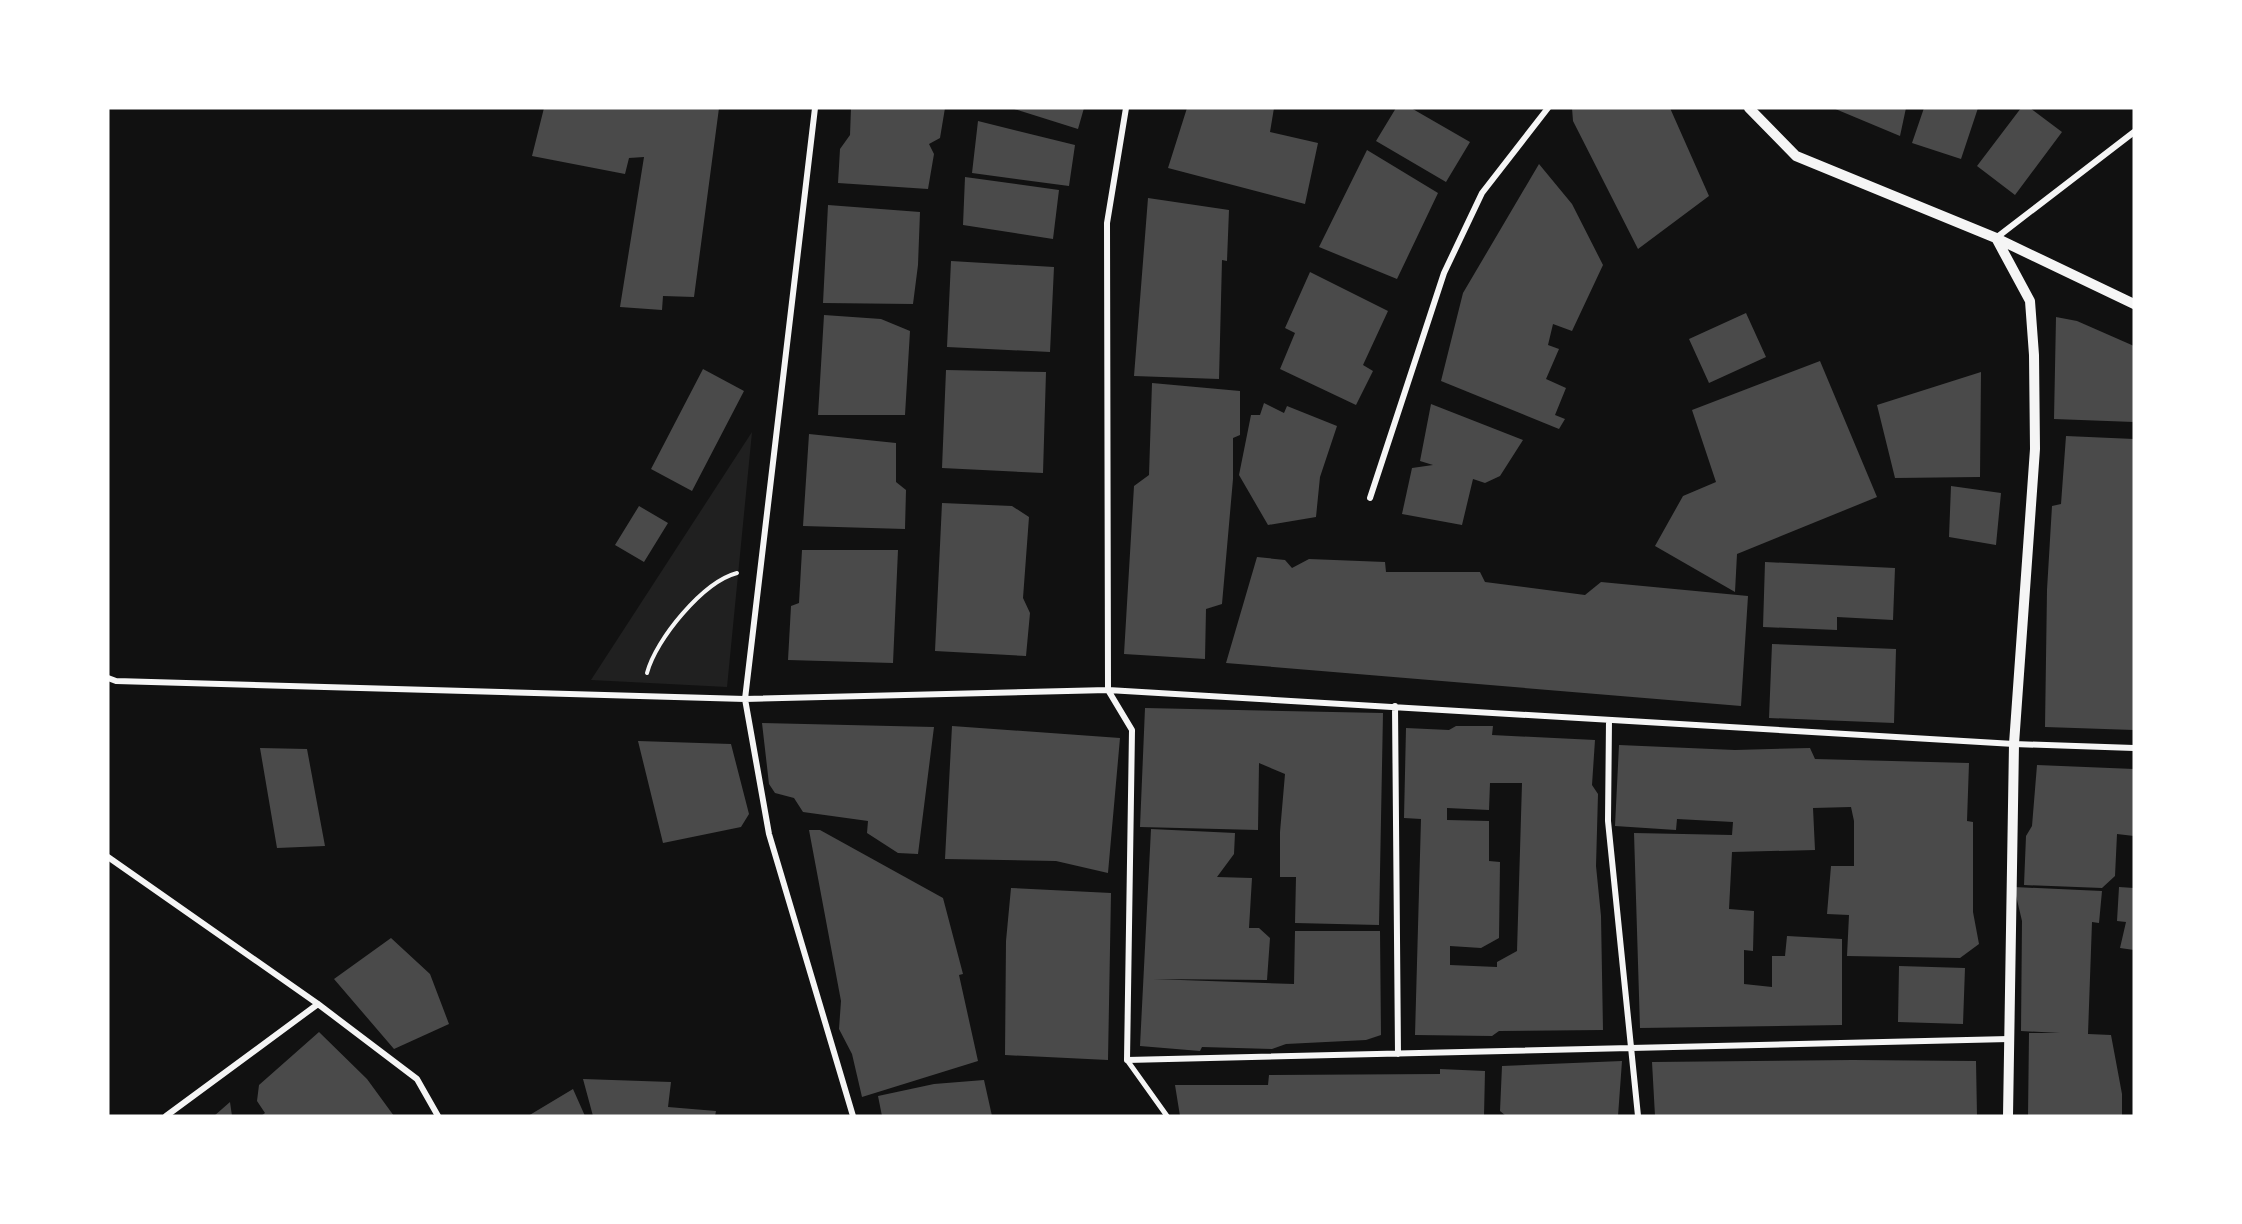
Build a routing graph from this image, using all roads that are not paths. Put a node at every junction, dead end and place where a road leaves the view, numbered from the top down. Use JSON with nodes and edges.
{"nodes":[{"id":1,"x":815,"y":108,"type":"edge"},
{"id":2,"x":1126,"y":108,"type":"edge"},
{"id":3,"x":1548,"y":108,"type":"edge"},
{"id":4,"x":1749,"y":108,"type":"edge"},
{"id":5,"x":2134,"y":132,"type":"edge"},
{"id":6,"x":1996,"y":238,"type":"junction"},
{"id":7,"x":2134,"y":304,"type":"edge"},
{"id":8,"x":1370,"y":498,"type":"dead end"},
{"id":9,"x":108,"y":680,"type":"edge"},
{"id":10,"x":1108,"y":690,"type":"junction"},
{"id":11,"x":745,"y":699,"type":"junction"},
{"id":12,"x":1395,"y":706,"type":"junction"},
{"id":13,"x":1609,"y":720,"type":"junction"},
{"id":14,"x":2014,"y":744,"type":"junction"},
{"id":15,"x":2134,"y":748,"type":"edge"},
{"id":16,"x":108,"y":857,"type":"edge"},
{"id":17,"x":318,"y":1004,"type":"junction"},
{"id":18,"x":2009,"y":1039,"type":"junction"},
{"id":19,"x":1632,"y":1049,"type":"junction"},
{"id":20,"x":1398,"y":1054,"type":"junction"},
{"id":21,"x":1127,"y":1060,"type":"junction"},
{"id":22,"x":166,"y":1116,"type":"edge"},
{"id":23,"x":438,"y":1116,"type":"edge"},
{"id":24,"x":854,"y":1116,"type":"edge"},
{"id":25,"x":1167,"y":1116,"type":"edge"},
{"id":26,"x":1638,"y":1116,"type":"edge"},
{"id":27,"x":2008,"y":1116,"type":"edge"}],
"edges":[{"from":1,"to":11,"type":"street"},
{"from":2,"to":10,"type":"street"},
{"from":3,"to":8,"type":"street"},
{"from":4,"to":6,"type":"street"},
{"from":5,"to":6,"type":"street"},
{"from":6,"to":7,"type":"street"},
{"from":6,"to":14,"type":"street"},
{"from":9,"to":11,"type":"street"},
{"from":10,"to":11,"type":"street"},
{"from":10,"to":12,"type":"street"},
{"from":10,"to":21,"type":"street"},
{"from":11,"to":24,"type":"street"},
{"from":12,"to":13,"type":"street"},
{"from":12,"to":20,"type":"street"},
{"from":13,"to":14,"type":"street"},
{"from":13,"to":19,"type":"street"},
{"from":14,"to":15,"type":"street"},
{"from":14,"to":18,"type":"street"},
{"from":16,"to":17,"type":"street"},
{"from":17,"to":22,"type":"street"},
{"from":17,"to":23,"type":"street"},
{"from":18,"to":19,"type":"street"},
{"from":18,"to":27,"type":"street"},
{"from":19,"to":20,"type":"street"},
{"from":19,"to":26,"type":"street"},
{"from":20,"to":21,"type":"street"},
{"from":21,"to":25,"type":"street"}]}
